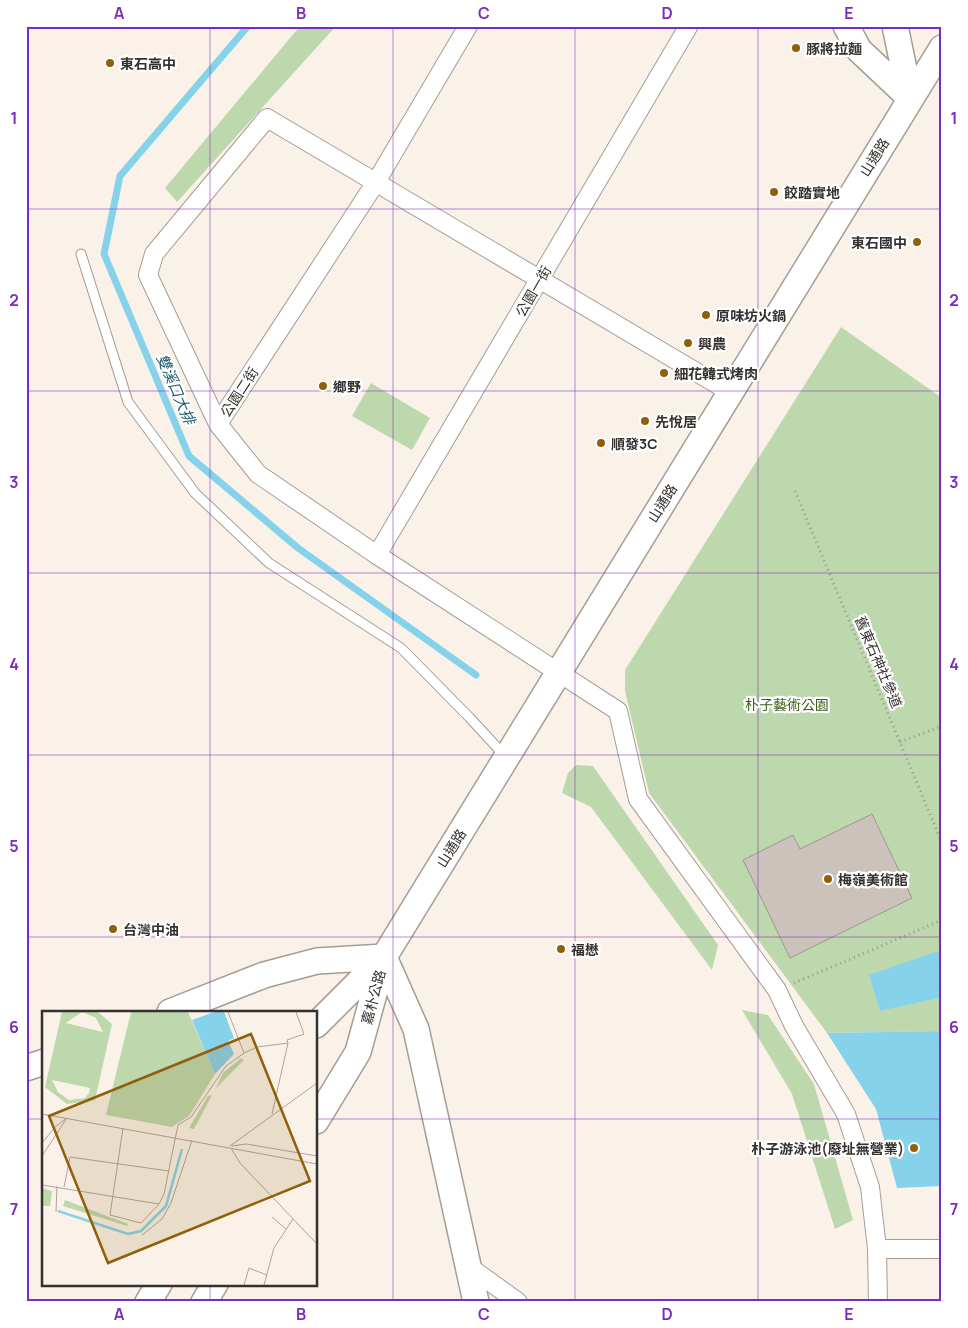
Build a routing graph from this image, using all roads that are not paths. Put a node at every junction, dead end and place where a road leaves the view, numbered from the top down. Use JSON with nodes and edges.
{"nodes":[{"id":1,"x":468,"y":26,"type":"edge"},
{"id":2,"x":846,"y":26,"type":"edge"},
{"id":3,"x":895,"y":26,"type":"edge"},
{"id":4,"x":687,"y":27,"type":"edge"},
{"id":5,"x":942,"y":48,"type":"edge"},
{"id":6,"x":910,"y":98,"type":"junction"},
{"id":7,"x":376,"y":182,"type":"junction"},
{"id":8,"x":81,"y":254,"type":"dead end"},
{"id":9,"x":539,"y":280,"type":"junction"},
{"id":10,"x":730,"y":392,"type":"junction"},
{"id":11,"x":218,"y":424,"type":"junction"},
{"id":12,"x":377,"y":555,"type":"junction"},
{"id":13,"x":559,"y":672,"type":"junction"},
{"id":14,"x":506,"y":757,"type":"junction"},
{"id":15,"x":384,"y":957,"type":"junction"},
{"id":16,"x":173,"y":1011,"type":"edge"},
{"id":17,"x":318,"y":1023,"type":"edge"},
{"id":18,"x":42,"y":1063,"type":"edge"},
{"id":19,"x":26,"y":1068,"type":"edge"},
{"id":20,"x":318,"y":1118,"type":"edge"},
{"id":21,"x":877,"y":1249,"type":"junction"},
{"id":22,"x":942,"y":1249,"type":"edge"},
{"id":23,"x":468,"y":1266,"type":"junction"},
{"id":24,"x":158,"y":1286,"type":"edge"},
{"id":25,"x":214,"y":1286,"type":"edge"},
{"id":26,"x":148,"y":1302,"type":"edge"},
{"id":27,"x":204,"y":1302,"type":"edge"},
{"id":28,"x":476,"y":1302,"type":"edge"},
{"id":29,"x":518,"y":1302,"type":"edge"},
{"id":30,"x":878,"y":1302,"type":"edge"}],
"edges":[{"from":1,"to":7,"type":"street","name":"公園二街"},
{"from":2,"to":6,"type":"main road"},
{"from":3,"to":6,"type":"main road"},
{"from":4,"to":9,"type":"street","name":"公園一街"},
{"from":5,"to":6,"type":"main road","name":"山通路"},
{"from":6,"to":10,"type":"main road","name":"山通路"},
{"from":7,"to":9,"type":"street"},
{"from":7,"to":11,"type":"street","name":"公園二街"},
{"from":7,"to":11,"type":"street"},
{"from":8,"to":14,"type":"lane"},
{"from":9,"to":10,"type":"street"},
{"from":9,"to":12,"type":"street","name":"公園一街"},
{"from":10,"to":13,"type":"main road","name":"山通路"},
{"from":11,"to":12,"type":"street","name":"公園二街"},
{"from":12,"to":13,"type":"street","name":"公園二街"},
{"from":13,"to":14,"type":"main road","name":"山通路"},
{"from":13,"to":21,"type":"street","name":"公園二街"},
{"from":14,"to":15,"type":"main road","name":"山通路"},
{"from":15,"to":16,"type":"main road"},
{"from":15,"to":17,"type":"main road","name":"嘉朴公路"},
{"from":15,"to":20,"type":"main road","name":"嘉朴公路"},
{"from":15,"to":23,"type":"main road"},
{"from":18,"to":19,"type":"main road"},
{"from":21,"to":22,"type":"street"},
{"from":21,"to":30,"type":"street","name":"公園二街"},
{"from":23,"to":28,"type":"main road"},
{"from":23,"to":29,"type":"street"},
{"from":24,"to":26,"type":"main road"},
{"from":25,"to":27,"type":"main road"}]}
